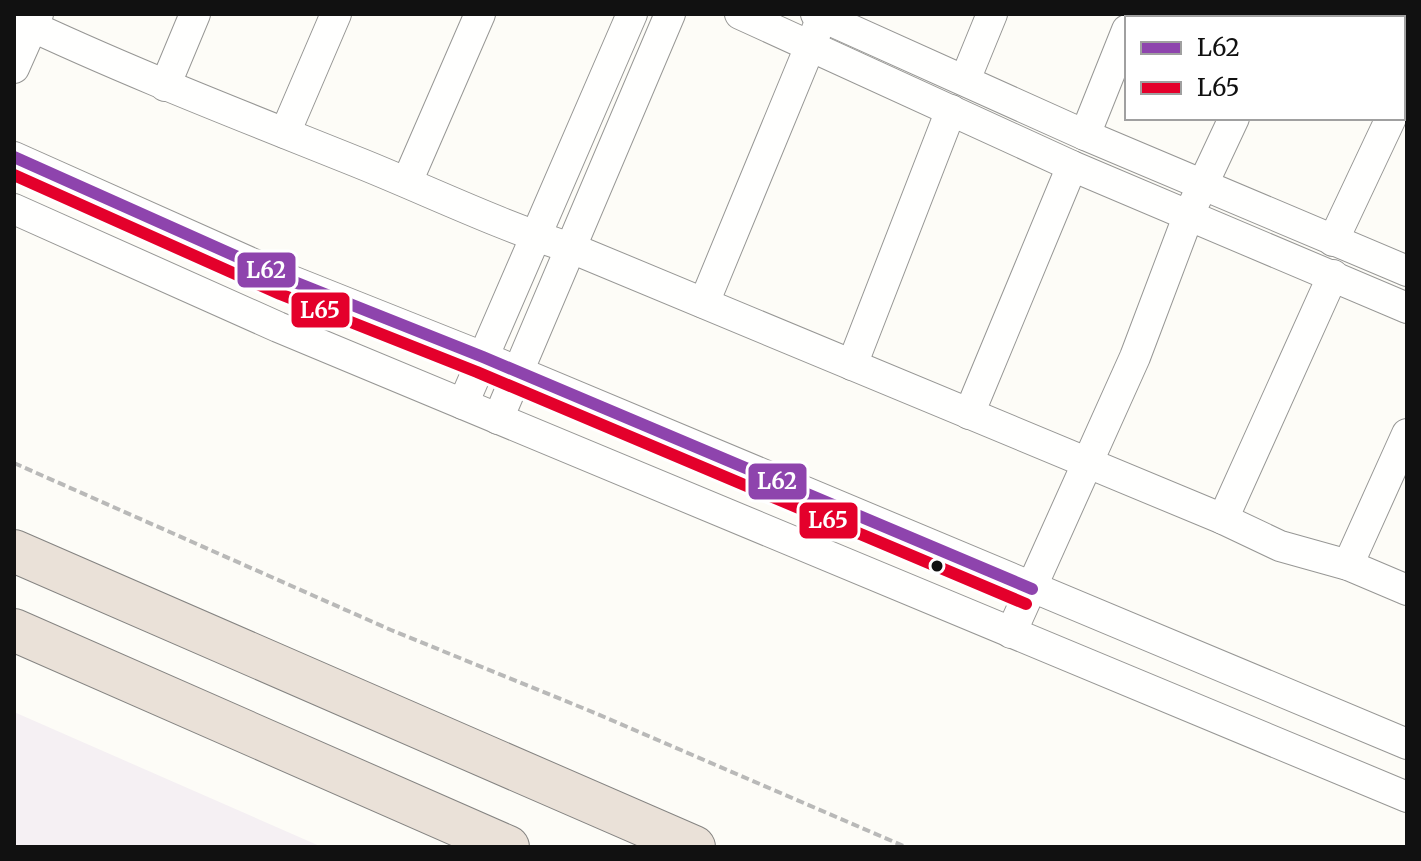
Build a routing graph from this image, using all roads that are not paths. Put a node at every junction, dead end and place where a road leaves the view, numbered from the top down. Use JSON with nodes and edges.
{"nodes":[{"id":1,"x":195,"y":14,"type":"edge"},
{"id":2,"x":336,"y":14,"type":"edge"},
{"id":3,"x":480,"y":14,"type":"edge"},
{"id":4,"x":632,"y":14,"type":"edge"},
{"id":5,"x":670,"y":14,"type":"edge"},
{"id":6,"x":740,"y":14,"type":"edge"},
{"id":7,"x":992,"y":14,"type":"edge"},
{"id":8,"x":820,"y":15,"type":"edge"},
{"id":9,"x":28,"y":20,"type":"edge"},
{"id":10,"x":1125,"y":35,"type":"edge"},
{"id":11,"x":810,"y":45,"type":"junction"},
{"id":12,"x":14,"y":68,"type":"edge"},
{"id":13,"x":965,"y":80,"type":"junction"},
{"id":14,"x":165,"y":86,"type":"junction"},
{"id":15,"x":951,"y":110,"type":"junction"},
{"id":16,"x":1233,"y":120,"type":"edge"},
{"id":17,"x":1390,"y":120,"type":"edge"},
{"id":18,"x":285,"y":133,"type":"junction"},
{"id":19,"x":1085,"y":135,"type":"junction"},
{"id":20,"x":14,"y":157,"type":"edge"},
{"id":21,"x":1072,"y":166,"type":"junction"},
{"id":22,"x":407,"y":182,"type":"junction"},
{"id":23,"x":1204,"y":185,"type":"junction"},
{"id":24,"x":14,"y":209,"type":"edge"},
{"id":25,"x":1189,"y":214,"type":"junction"},
{"id":26,"x":537,"y":237,"type":"junction"},
{"id":27,"x":1333,"y":241,"type":"junction"},
{"id":28,"x":571,"y":248,"type":"junction"},
{"id":29,"x":1407,"y":271,"type":"edge"},
{"id":30,"x":1333,"y":275,"type":"junction"},
{"id":31,"x":704,"y":303,"type":"junction"},
{"id":32,"x":1407,"y":308,"type":"edge"},
{"id":33,"x":483,"y":357,"type":"junction"},
{"id":34,"x":852,"y":365,"type":"junction"},
{"id":35,"x":518,"y":372,"type":"junction"},
{"id":36,"x":463,"y":404,"type":"junction"},
{"id":37,"x":969,"y":414,"type":"junction"},
{"id":38,"x":498,"y":419,"type":"junction"},
{"id":39,"x":1407,"y":434,"type":"edge"},
{"id":40,"x":1087,"y":463,"type":"junction"},
{"id":41,"x":1223,"y":519,"type":"junction"},
{"id":42,"x":14,"y":551,"type":"edge"},
{"id":43,"x":1348,"y":565,"type":"junction"},
{"id":44,"x":1032,"y":589,"type":"junction"},
{"id":45,"x":1407,"y":590,"type":"edge"},
{"id":46,"x":14,"y":630,"type":"edge"},
{"id":47,"x":1011,"y":633,"type":"junction"},
{"id":48,"x":1407,"y":744,"type":"edge"},
{"id":49,"x":1407,"y":797,"type":"edge"},
{"id":50,"x":508,"y":847,"type":"edge"},
{"id":51,"x":694,"y":847,"type":"edge"}],
"edges":[{"from":1,"to":14,"type":"street"},
{"from":2,"to":18,"type":"street"},
{"from":3,"to":22,"type":"street"},
{"from":4,"to":26,"type":"street"},
{"from":5,"to":28,"type":"street"},
{"from":6,"to":11,"type":"street"},
{"from":7,"to":13,"type":"street"},
{"from":8,"to":11,"type":"street"},
{"from":8,"to":13,"type":"street"},
{"from":9,"to":12,"type":"street"},
{"from":9,"to":14,"type":"street"},
{"from":10,"to":19,"type":"street"},
{"from":11,"to":15,"type":"street"},
{"from":11,"to":31,"type":"street"},
{"from":13,"to":19,"type":"street"},
{"from":14,"to":18,"type":"street"},
{"from":15,"to":21,"type":"street"},
{"from":15,"to":34,"type":"street"},
{"from":16,"to":23,"type":"street"},
{"from":17,"to":27,"type":"street"},
{"from":18,"to":22,"type":"street"},
{"from":19,"to":23,"type":"street"},
{"from":20,"to":33,"type":"street"},
{"from":21,"to":25,"type":"street"},
{"from":21,"to":37,"type":"street"},
{"from":22,"to":26,"type":"street"},
{"from":23,"to":25,"type":"street"},
{"from":23,"to":27,"type":"street"},
{"from":24,"to":36,"type":"street"},
{"from":25,"to":30,"type":"street"},
{"from":25,"to":40,"type":"street"},
{"from":26,"to":28,"type":"street"},
{"from":26,"to":33,"type":"street"},
{"from":27,"to":29,"type":"street"},
{"from":28,"to":31,"type":"street"},
{"from":28,"to":35,"type":"street"},
{"from":30,"to":32,"type":"street"},
{"from":30,"to":41,"type":"street"},
{"from":31,"to":34,"type":"street"},
{"from":33,"to":35,"type":"street"},
{"from":33,"to":36,"type":"street"},
{"from":34,"to":37,"type":"street"},
{"from":35,"to":38,"type":"street"},
{"from":35,"to":44,"type":"street"},
{"from":36,"to":38,"type":"street"},
{"from":37,"to":40,"type":"street"},
{"from":38,"to":47,"type":"street"},
{"from":39,"to":43,"type":"street"},
{"from":40,"to":41,"type":"street"},
{"from":40,"to":44,"type":"street"},
{"from":41,"to":43,"type":"street"},
{"from":42,"to":51,"type":"highway"},
{"from":43,"to":45,"type":"street"},
{"from":44,"to":47,"type":"street"},
{"from":44,"to":48,"type":"street"},
{"from":46,"to":50,"type":"highway"},
{"from":47,"to":49,"type":"street"}]}
